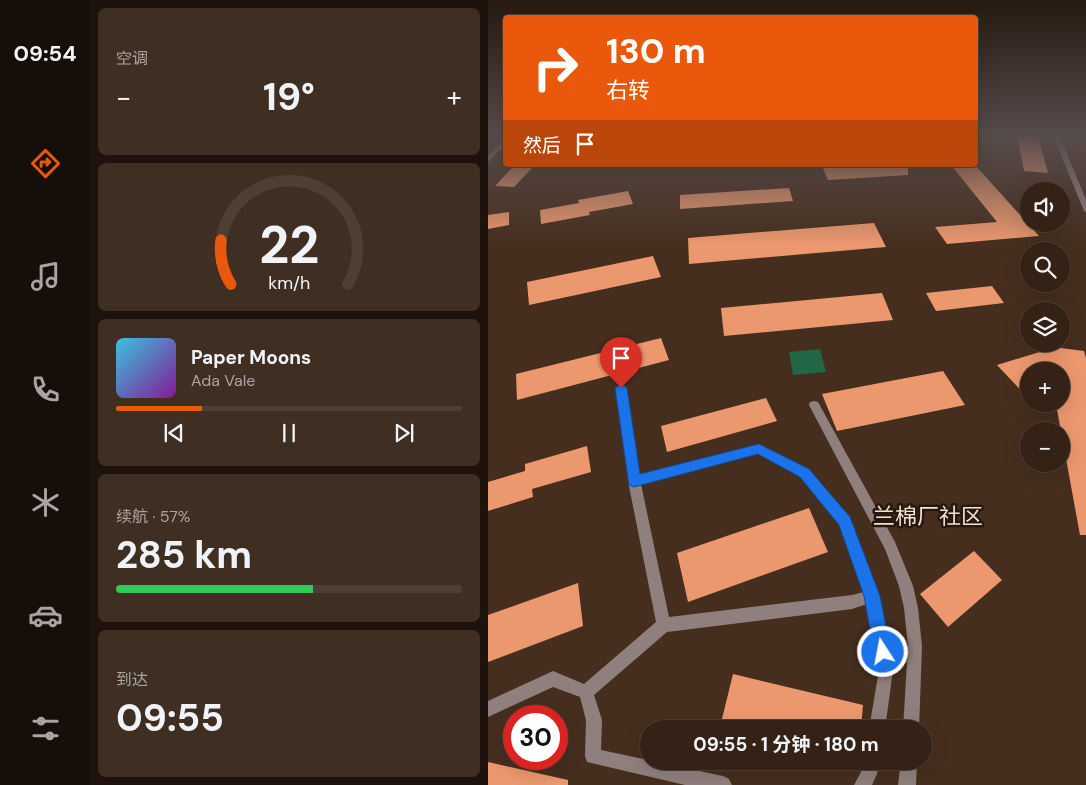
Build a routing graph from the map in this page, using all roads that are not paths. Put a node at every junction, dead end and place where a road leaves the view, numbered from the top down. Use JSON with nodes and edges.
{"nodes":[{"id":1,"x":1070,"y":172,"type":"edge"},
{"id":2,"x":1086,"y":211,"type":"edge"},
{"id":3,"x":621,"y":388,"type":"dead end"},
{"id":4,"x":814,"y":405,"type":"dead end"},
{"id":5,"x":634,"y":481,"type":"junction"},
{"id":6,"x":872,"y":596,"type":"junction"},
{"id":7,"x":664,"y":625,"type":"junction"},
{"id":8,"x":586,"y":692,"type":"junction"},
{"id":9,"x":488,"y":709,"type":"edge"},
{"id":10,"x":878,"y":720,"type":"edge"},
{"id":11,"x":911,"y":720,"type":"edge"},
{"id":12,"x":870,"y":770,"type":"edge"},
{"id":13,"x":908,"y":770,"type":"edge"},
{"id":14,"x":723,"y":785,"type":"edge"},
{"id":15,"x":863,"y":785,"type":"edge"},
{"id":16,"x":907,"y":785,"type":"edge"}],
"edges":[{"from":1,"to":2,"type":"street"},
{"from":3,"to":5,"type":"street"},
{"from":4,"to":11,"type":"street"},
{"from":5,"to":6,"type":"street"},
{"from":5,"to":7,"type":"street"},
{"from":6,"to":7,"type":"street"},
{"from":6,"to":10,"type":"street"},
{"from":7,"to":8,"type":"street"},
{"from":8,"to":9,"type":"street"},
{"from":8,"to":14,"type":"street"},
{"from":12,"to":15,"type":"street"},
{"from":13,"to":16,"type":"street"}]}
